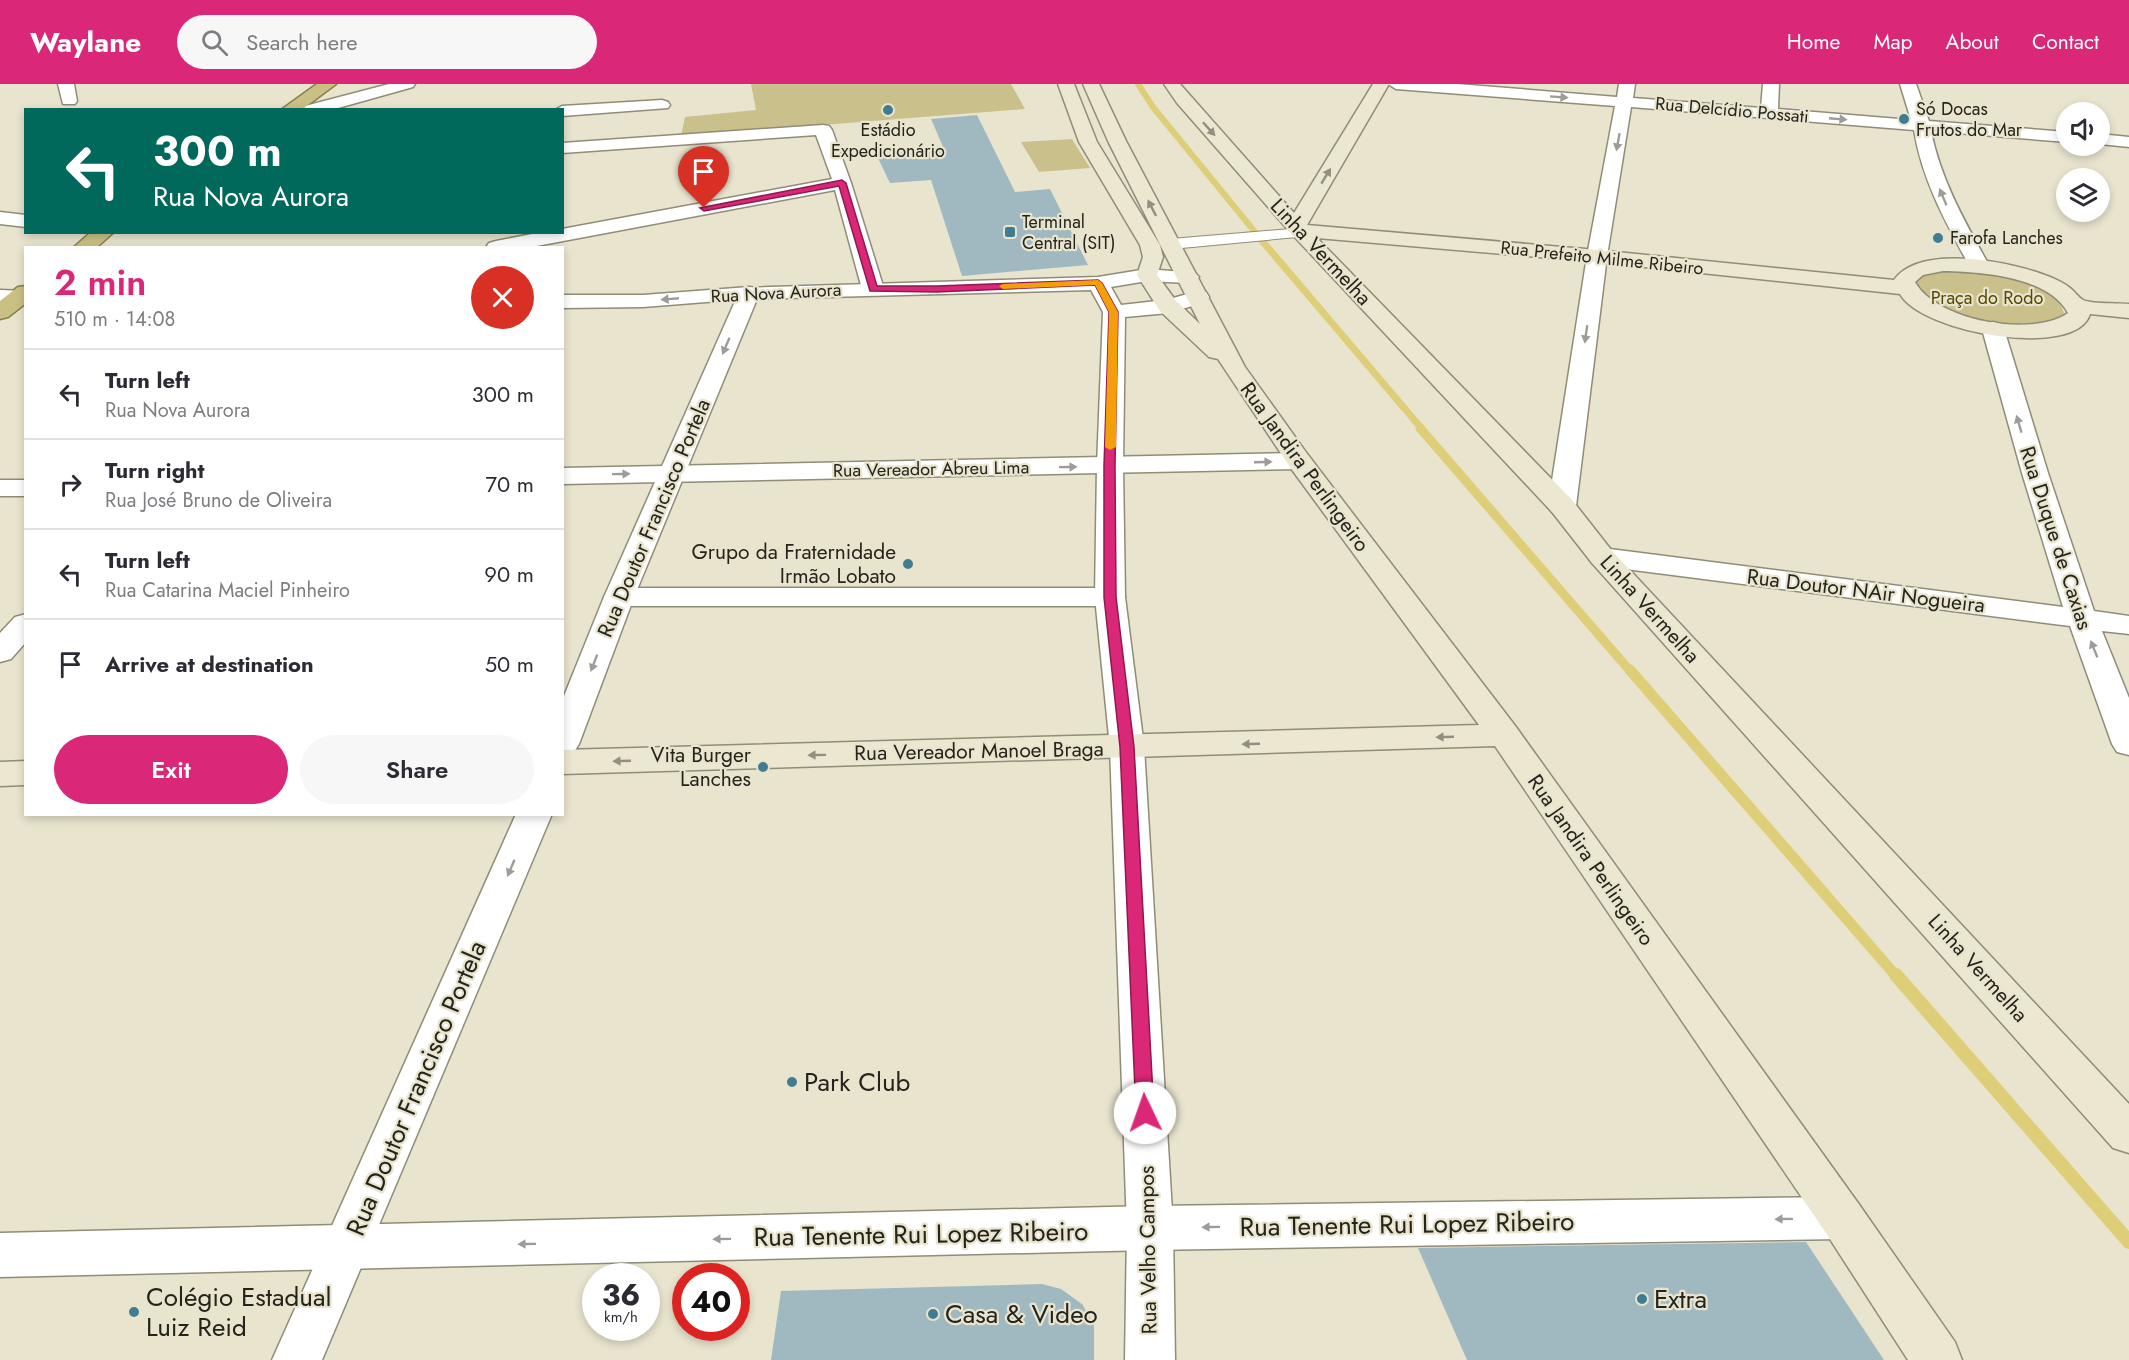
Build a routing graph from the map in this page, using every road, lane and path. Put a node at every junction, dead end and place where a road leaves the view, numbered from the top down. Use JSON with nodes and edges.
{"nodes":[{"id":1,"x":66,"y":84,"type":"edge"},
{"id":2,"x":328,"y":84,"type":"edge"},
{"id":3,"x":407,"y":84,"type":"edge"},
{"id":4,"x":659,"y":84,"type":"edge"},
{"id":5,"x":1066,"y":84,"type":"edge"},
{"id":6,"x":1091,"y":84,"type":"edge"},
{"id":7,"x":1172,"y":84,"type":"edge"},
{"id":8,"x":1381,"y":84,"type":"edge"},
{"id":9,"x":1396,"y":84,"type":"edge"},
{"id":10,"x":1771,"y":84,"type":"edge"},
{"id":11,"x":1908,"y":84,"type":"edge"},
{"id":12,"x":1626,"y":93,"type":"edge"},
{"id":13,"x":69,"y":101,"type":"dead end"},
{"id":14,"x":292,"y":108,"type":"edge"},
{"id":15,"x":318,"y":108,"type":"edge"},
{"id":16,"x":564,"y":111,"type":"edge"},
{"id":17,"x":1769,"y":113,"type":"junction"},
{"id":18,"x":662,"y":122,"type":"junction"},
{"id":19,"x":1922,"y":126,"type":"junction"},
{"id":20,"x":2056,"y":136,"type":"edge"},
{"id":21,"x":1118,"y":141,"type":"junction"},
{"id":22,"x":2110,"y":141,"type":"edge"},
{"id":23,"x":1088,"y":142,"type":"junction"},
{"id":24,"x":2129,"y":142,"type":"edge"},
{"id":25,"x":564,"y":147,"type":"edge"},
{"id":26,"x":842,"y":183,"type":"junction"},
{"id":27,"x":1270,"y":197,"type":"junction"},
{"id":28,"x":0,"y":208,"type":"edge"},
{"id":29,"x":24,"y":210,"type":"edge"},
{"id":30,"x":0,"y":218,"type":"edge"},
{"id":31,"x":24,"y":221,"type":"edge"},
{"id":32,"x":1296,"y":226,"type":"junction"},
{"id":33,"x":101,"y":234,"type":"edge"},
{"id":34,"x":484,"y":234,"type":"edge"},
{"id":35,"x":1170,"y":244,"type":"junction"},
{"id":36,"x":86,"y":246,"type":"edge"},
{"id":37,"x":495,"y":246,"type":"edge"},
{"id":38,"x":501,"y":246,"type":"edge"},
{"id":39,"x":1597,"y":256,"type":"junction"},
{"id":40,"x":1980,"y":267,"type":"junction"},
{"id":41,"x":1147,"y":275,"type":"junction"},
{"id":42,"x":1188,"y":277,"type":"junction"},
{"id":43,"x":1905,"y":288,"type":"junction"},
{"id":44,"x":873,"y":289,"type":"junction"},
{"id":45,"x":749,"y":292,"type":"junction"},
{"id":46,"x":16,"y":295,"type":"edge"},
{"id":47,"x":1198,"y":297,"type":"junction"},
{"id":48,"x":1106,"y":298,"type":"junction"},
{"id":49,"x":564,"y":302,"type":"edge"},
{"id":50,"x":1168,"y":306,"type":"junction"},
{"id":51,"x":2077,"y":306,"type":"junction"},
{"id":52,"x":2129,"y":311,"type":"edge"},
{"id":53,"x":0,"y":312,"type":"edge"},
{"id":54,"x":1993,"y":329,"type":"junction"},
{"id":55,"x":1234,"y":368,"type":"junction"},
{"id":56,"x":1299,"y":460,"type":"junction"},
{"id":57,"x":1110,"y":466,"type":"junction"},
{"id":58,"x":671,"y":473,"type":"junction"},
{"id":59,"x":564,"y":476,"type":"edge"},
{"id":60,"x":0,"y":488,"type":"edge"},
{"id":61,"x":24,"y":488,"type":"edge"},
{"id":62,"x":1562,"y":507,"type":"junction"},
{"id":63,"x":1602,"y":557,"type":"junction"},
{"id":64,"x":619,"y":597,"type":"junction"},
{"id":65,"x":1110,"y":597,"type":"junction"},
{"id":66,"x":2082,"y":618,"type":"junction"},
{"id":67,"x":24,"y":625,"type":"edge"},
{"id":68,"x":2129,"y":625,"type":"edge"},
{"id":69,"x":0,"y":652,"type":"edge"},
{"id":70,"x":2123,"y":708,"type":"edge"},
{"id":71,"x":1504,"y":735,"type":"junction"},
{"id":72,"x":564,"y":739,"type":"edge"},
{"id":73,"x":2129,"y":744,"type":"edge"},
{"id":74,"x":1127,"y":747,"type":"junction"},
{"id":75,"x":564,"y":762,"type":"edge"},
{"id":76,"x":24,"y":773,"type":"edge"},
{"id":77,"x":0,"y":774,"type":"edge"},
{"id":78,"x":533,"y":816,"type":"edge"},
{"id":79,"x":2129,"y":1134,"type":"edge"},
{"id":80,"x":1842,"y":1218,"type":"junction"},
{"id":81,"x":1150,"y":1228,"type":"junction"},
{"id":82,"x":347,"y":1248,"type":"junction"},
{"id":83,"x":0,"y":1255,"type":"edge"},
{"id":84,"x":297,"y":1360,"type":"edge"},
{"id":85,"x":1150,"y":1360,"type":"edge"},
{"id":86,"x":1937,"y":1360,"type":"edge"}],
"edges":[{"from":1,"to":13,"type":"street"},
{"from":2,"to":14,"type":"highway"},
{"from":3,"to":15,"type":"street"},
{"from":4,"to":18,"type":"street"},
{"from":5,"to":23,"type":"main road"},
{"from":6,"to":21,"type":"main road","name":"Rua Jandira Perlingeiro"},
{"from":7,"to":27,"type":"main road","name":"Linha Vermelha","one_way":true},
{"from":32,"to":8,"type":"main road","one_way":true},
{"from":9,"to":12,"type":"street","name":"Rua Delcídio Possati","one_way":true},
{"from":10,"to":17,"type":"street"},
{"from":11,"to":19,"type":"street"},
{"from":12,"to":17,"type":"street","name":"Rua Delcídio Possati"},
{"from":12,"to":39,"type":"street","one_way":true},
{"from":16,"to":18,"type":"street"},
{"from":17,"to":19,"type":"street","name":"Rua Delcídio Possati","one_way":true},
{"from":18,"to":25,"type":"street"},
{"from":18,"to":26,"type":"street"},
{"from":19,"to":20,"type":"street","name":"Rua Delcídio Possati"},
{"from":40,"to":19,"type":"street","one_way":true},
{"from":21,"to":23,"type":"main road"},
{"from":35,"to":21,"type":"main road","name":"Rua Jandira Perlingeiro","one_way":true},
{"from":22,"to":24,"type":"street"},
{"from":23,"to":41,"type":"main road"},
{"from":26,"to":38,"type":"street"},
{"from":26,"to":44,"type":"street"},
{"from":27,"to":32,"type":"main road","name":"Linha Vermelha"},
{"from":27,"to":32,"type":"main road","name":"Rua Prefeito Milme Ribeiro"},
{"from":28,"to":29,"type":"street"},
{"from":30,"to":31,"type":"street"},
{"from":32,"to":35,"type":"street"},
{"from":32,"to":39,"type":"main road","name":"Rua Prefeito Milme Ribeiro"},
{"from":32,"to":62,"type":"main road","name":"Linha Vermelha"},
{"from":33,"to":36,"type":"highway"},
{"from":34,"to":37,"type":"street"},
{"from":35,"to":42,"type":"main road","name":"Rua Jandira Perlingeiro"},
{"from":39,"to":43,"type":"main road","name":"Rua Prefeito Milme Ribeiro"},
{"from":39,"to":62,"type":"street","one_way":true},
{"from":40,"to":43,"type":"main road"},
{"from":40,"to":51,"type":"main road"},
{"from":41,"to":42,"type":"street"},
{"from":41,"to":48,"type":"street"},
{"from":41,"to":50,"type":"main road","name":"Rua Jandira Perlingeiro"},
{"from":42,"to":47,"type":"main road","name":"Rua Jandira Perlingeiro"},
{"from":43,"to":54,"type":"main road"},
{"from":44,"to":45,"type":"street","name":"Rua Nova Aurora"},
{"from":44,"to":48,"type":"street","name":"Rua Nova Aurora"},
{"from":45,"to":49,"type":"street","name":"Rua Nova Aurora","one_way":true},
{"from":45,"to":58,"type":"street","name":"Rua Doutor Francisco Portela","one_way":true},
{"from":46,"to":53,"type":"highway"},
{"from":47,"to":50,"type":"street"},
{"from":47,"to":55,"type":"main road","name":"Rua Jandira Perlingeiro"},
{"from":48,"to":50,"type":"street"},
{"from":48,"to":57,"type":"street","name":"Rua Velho Campos"},
{"from":50,"to":55,"type":"main road","name":"Rua Jandira Perlingeiro"},
{"from":51,"to":52,"type":"main road"},
{"from":51,"to":54,"type":"main road"},
{"from":66,"to":54,"type":"street","name":"Rua Duque de Caxias","one_way":true},
{"from":55,"to":56,"type":"main road","name":"Rua Jandira Perlingeiro"},
{"from":57,"to":56,"type":"street","name":"Rua Vereador Abreu Lima","one_way":true},
{"from":56,"to":71,"type":"main road","name":"Rua Jandira Perlingeiro"},
{"from":58,"to":57,"type":"street","name":"Rua Vereador Abreu Lima","one_way":true},
{"from":57,"to":65,"type":"street","name":"Rua Velho Campos"},
{"from":59,"to":58,"type":"street","name":"Rua Vereador Abreu Lima","one_way":true},
{"from":58,"to":64,"type":"street","name":"Rua Doutor Francisco Portela"},
{"from":60,"to":61,"type":"street"},
{"from":62,"to":63,"type":"main road","name":"Linha Vermelha"},
{"from":63,"to":66,"type":"street","name":"Rua Doutor NAir Nogueira"},
{"from":63,"to":79,"type":"main road","name":"Linha Vermelha"},
{"from":64,"to":65,"type":"street"},
{"from":64,"to":72,"type":"street","name":"Rua Doutor Francisco Portela","one_way":true},
{"from":65,"to":74,"type":"street","name":"Rua Velho Campos"},
{"from":66,"to":68,"type":"street","name":"Rua Doutor NAir Nogueira"},
{"from":70,"to":66,"type":"street","name":"Rua Duque de Caxias","one_way":true},
{"from":67,"to":69,"type":"street"},
{"from":70,"to":73,"type":"street","name":"Rua Duque de Caxias"},
{"from":71,"to":74,"type":"main road","name":"Rua Vereador Manoel Braga","one_way":true},
{"from":71,"to":80,"type":"main road","name":"Rua Jandira Perlingeiro"},
{"from":74,"to":75,"type":"main road","name":"Rua Vereador Manoel Braga","one_way":true},
{"from":74,"to":81,"type":"street","name":"Rua Velho Campos"},
{"from":76,"to":77,"type":"main road"},
{"from":78,"to":82,"type":"street","name":"Rua Doutor Francisco Portela","one_way":true},
{"from":80,"to":81,"type":"street","name":"Rua Tenente Rui Lopez Ribeiro","one_way":true},
{"from":80,"to":86,"type":"main road","name":"Rua Jandira Perlingeiro"},
{"from":81,"to":82,"type":"street","name":"Rua Tenente Rui Lopez Ribeiro","one_way":true},
{"from":81,"to":85,"type":"street","name":"Rua Velho Campos"},
{"from":82,"to":83,"type":"street","name":"Rua Tenente Rui Lopez Ribeiro"},
{"from":82,"to":84,"type":"street","name":"Rua Doutor Francisco Portela"}]}
